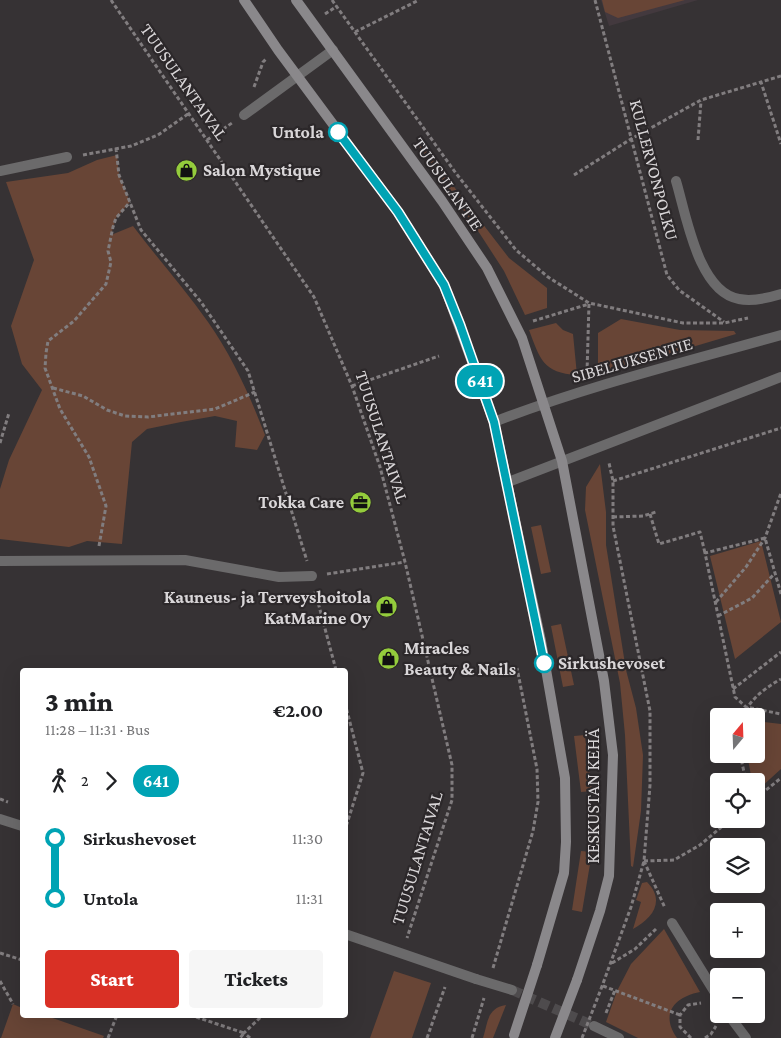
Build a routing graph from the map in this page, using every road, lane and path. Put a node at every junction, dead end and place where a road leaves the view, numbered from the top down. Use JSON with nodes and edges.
{"nodes":[{"id":1,"x":110,"y":0,"type":"edge"},
{"id":2,"x":244,"y":0,"type":"edge"},
{"id":3,"x":296,"y":0,"type":"edge"},
{"id":4,"x":332,"y":0,"type":"edge"},
{"id":5,"x":419,"y":0,"type":"edge"},
{"id":6,"x":595,"y":0,"type":"edge"},
{"id":7,"x":337,"y":6,"type":"junction"},
{"id":8,"x":313,"y":23,"type":"junction"},
{"id":9,"x":355,"y":32,"type":"junction"},
{"id":10,"x":278,"y":50,"type":"junction"},
{"id":11,"x":333,"y":50,"type":"junction"},
{"id":12,"x":297,"y":76,"type":"junction"},
{"id":13,"x":781,"y":76,"type":"edge"},
{"id":14,"x":761,"y":82,"type":"junction"},
{"id":15,"x":701,"y":100,"type":"junction"},
{"id":16,"x":188,"y":114,"type":"junction"},
{"id":17,"x":244,"y":115,"type":"junction"},
{"id":18,"x":631,"y":139,"type":"junction"},
{"id":19,"x":207,"y":140,"type":"junction"},
{"id":20,"x":698,"y":140,"type":"dead end"},
{"id":21,"x":781,"y":142,"type":"edge"},
{"id":22,"x":116,"y":148,"type":"junction"},
{"id":23,"x":67,"y":158,"type":"joint"},
{"id":24,"x":0,"y":171,"type":"edge"},
{"id":25,"x":574,"y":175,"type":"dead end"},
{"id":26,"x":676,"y":181,"type":"dead end"},
{"id":27,"x":130,"y":202,"type":"junction"},
{"id":28,"x":781,"y":294,"type":"edge"},
{"id":29,"x":589,"y":303,"type":"junction"},
{"id":30,"x":751,"y":318,"type":"dead end"},
{"id":31,"x":528,"y":322,"type":"dead end"},
{"id":32,"x":724,"y":323,"type":"junction"},
{"id":33,"x":781,"y":335,"type":"edge"},
{"id":34,"x":439,"y":356,"type":"dead end"},
{"id":35,"x":587,"y":373,"type":"dead end"},
{"id":36,"x":781,"y":377,"type":"edge"},
{"id":37,"x":352,"y":386,"type":"junction"},
{"id":38,"x":53,"y":388,"type":"junction"},
{"id":39,"x":256,"y":392,"type":"junction"},
{"id":40,"x":544,"y":403,"type":"junction"},
{"id":41,"x":10,"y":413,"type":"dead end"},
{"id":42,"x":494,"y":422,"type":"junction"},
{"id":43,"x":781,"y":428,"type":"edge"},
{"id":44,"x":0,"y":444,"type":"edge"},
{"id":45,"x":562,"y":461,"type":"junction"},
{"id":46,"x":609,"y":463,"type":"dead end"},
{"id":47,"x":613,"y":481,"type":"junction"},
{"id":48,"x":508,"y":482,"type":"junction"},
{"id":49,"x":781,"y":493,"type":"edge"},
{"id":50,"x":656,"y":512,"type":"dead end"},
{"id":51,"x":650,"y":514,"type":"junction"},
{"id":52,"x":613,"y":517,"type":"junction"},
{"id":53,"x":765,"y":538,"type":"junction"},
{"id":54,"x":705,"y":553,"type":"junction"},
{"id":55,"x":0,"y":560,"type":"edge"},
{"id":56,"x":97,"y":561,"type":"junction"},
{"id":57,"x":405,"y":562,"type":"junction"},
{"id":58,"x":775,"y":573,"type":"junction"},
{"id":59,"x":312,"y":576,"type":"junction"},
{"id":60,"x":781,"y":594,"type":"edge"},
{"id":61,"x":716,"y":602,"type":"junction"},
{"id":62,"x":718,"y":616,"type":"junction"},
{"id":63,"x":781,"y":652,"type":"edge"},
{"id":64,"x":335,"y":668,"type":"edge"},
{"id":65,"x":517,"y":668,"type":"dead end"},
{"id":66,"x":781,"y":679,"type":"edge"},
{"id":67,"x":734,"y":689,"type":"junction"},
{"id":68,"x":746,"y":708,"type":"joint"},
{"id":69,"x":765,"y":711,"type":"edge"},
{"id":70,"x":348,"y":714,"type":"edge"},
{"id":71,"x":781,"y":714,"type":"edge"},
{"id":72,"x":781,"y":778,"type":"edge"},
{"id":73,"x":765,"y":791,"type":"edge"},
{"id":74,"x":0,"y":819,"type":"edge"},
{"id":75,"x":348,"y":821,"type":"edge"},
{"id":76,"x":20,"y":825,"type":"edge"},
{"id":77,"x":720,"y":828,"type":"edge"},
{"id":78,"x":644,"y":861,"type":"junction"},
{"id":79,"x":667,"y":913,"type":"junction"},
{"id":80,"x":672,"y":923,"type":"joint"},
{"id":81,"x":348,"y":935,"type":"edge"},
{"id":82,"x":407,"y":938,"type":"dead end"},
{"id":83,"x":8,"y":949,"type":"dead end"},
{"id":84,"x":0,"y":953,"type":"edge"},
{"id":85,"x":6,"y":955,"type":"junction"},
{"id":86,"x":20,"y":959,"type":"edge"},
{"id":87,"x":611,"y":964,"type":"junction"},
{"id":88,"x":0,"y":981,"type":"edge"},
{"id":89,"x":489,"y":983,"type":"junction"},
{"id":90,"x":710,"y":984,"type":"edge"},
{"id":91,"x":602,"y":988,"type":"junction"},
{"id":92,"x":452,"y":990,"type":"dead end"},
{"id":93,"x":512,"y":990,"type":"tunnel mouth"},
{"id":94,"x":615,"y":990,"type":"junction"},
{"id":95,"x":476,"y":998,"type":"dead end"},
{"id":96,"x":484,"y":1001,"type":"junction"},
{"id":97,"x":13,"y":1004,"type":"dead end"},
{"id":98,"x":706,"y":1004,"type":"dead end"},
{"id":99,"x":680,"y":1015,"type":"junction"},
{"id":100,"x":116,"y":1018,"type":"edge"},
{"id":101,"x":199,"y":1018,"type":"edge"},
{"id":102,"x":260,"y":1018,"type":"edge"},
{"id":103,"x":734,"y":1023,"type":"edge"},
{"id":104,"x":598,"y":1028,"type":"joint"},
{"id":105,"x":715,"y":1030,"type":"dead end"},
{"id":106,"x":244,"y":1033,"type":"junction"},
{"id":107,"x":513,"y":1036,"type":"edge"},
{"id":108,"x":108,"y":1038,"type":"edge"},
{"id":109,"x":240,"y":1038,"type":"edge"},
{"id":110,"x":250,"y":1038,"type":"edge"},
{"id":111,"x":427,"y":1038,"type":"edge"},
{"id":112,"x":472,"y":1038,"type":"edge"},
{"id":113,"x":555,"y":1038,"type":"edge"},
{"id":114,"x":582,"y":1038,"type":"edge"},
{"id":115,"x":619,"y":1038,"type":"edge"},
{"id":116,"x":691,"y":1038,"type":"edge"},
{"id":117,"x":705,"y":1038,"type":"edge"},
{"id":118,"x":746,"y":1038,"type":"edge"}],
"edges":[{"from":1,"to":16,"type":"path","name":"TUUSULANTAIVAL"},
{"from":2,"to":10,"type":"main road"},
{"from":3,"to":8,"type":"main road","name":"TUUSULANTIE"},
{"from":4,"to":7,"type":"path"},
{"from":5,"to":9,"type":"path"},
{"from":6,"to":18,"type":"path","name":"KULLERVONPOLKU"},
{"from":7,"to":8,"type":"path"},
{"from":7,"to":9,"type":"path"},
{"from":8,"to":11,"type":"main road","name":"TUUSULANTIE"},
{"from":9,"to":29,"type":"path"},
{"from":10,"to":12,"type":"main road"},
{"from":10,"to":17,"type":"path"},
{"from":11,"to":12,"type":"street"},
{"from":11,"to":40,"type":"main road","name":"TUUSULANTIE"},
{"from":12,"to":17,"type":"street"},
{"from":12,"to":42,"type":"main road"},
{"from":13,"to":14,"type":"path"},
{"from":14,"to":15,"type":"path"},
{"from":14,"to":21,"type":"path"},
{"from":15,"to":18,"type":"path"},
{"from":15,"to":20,"type":"path"},
{"from":16,"to":19,"type":"path","name":"TUUSULANTAIVAL"},
{"from":16,"to":22,"type":"path"},
{"from":17,"to":19,"type":"path"},
{"from":18,"to":25,"type":"path"},
{"from":18,"to":32,"type":"path","name":"KULLERVONPOLKU"},
{"from":19,"to":37,"type":"path","name":"TUUSULANTAIVAL"},
{"from":22,"to":23,"type":"path"},
{"from":22,"to":27,"type":"path"},
{"from":23,"to":24,"type":"street"},
{"from":26,"to":28,"type":"street"},
{"from":27,"to":38,"type":"path"},
{"from":27,"to":39,"type":"path"},
{"from":29,"to":31,"type":"path"},
{"from":29,"to":32,"type":"path"},
{"from":29,"to":35,"type":"path"},
{"from":30,"to":32,"type":"path"},
{"from":33,"to":40,"type":"street","name":"SIBELIUKSENTIE"},
{"from":34,"to":37,"type":"path"},
{"from":36,"to":45,"type":"street"},
{"from":37,"to":57,"type":"path","name":"TUUSULANTAIVAL"},
{"from":38,"to":39,"type":"path"},
{"from":38,"to":56,"type":"path"},
{"from":39,"to":59,"type":"path"},
{"from":40,"to":42,"type":"street","name":"SIBELIUKSENTIE"},
{"from":40,"to":45,"type":"main road","name":"KESKUSTAN KEHÄ"},
{"from":41,"to":44,"type":"path"},
{"from":42,"to":48,"type":"main road","name":"KESKUSTAN KEHÄ"},
{"from":43,"to":47,"type":"path"},
{"from":45,"to":48,"type":"street"},
{"from":45,"to":113,"type":"main road","name":"KESKUSTAN KEHÄ","bridge":true},
{"from":46,"to":47,"type":"path"},
{"from":47,"to":52,"type":"path"},
{"from":48,"to":107,"type":"main road","name":"KESKUSTAN KEHÄ","bridge":true},
{"from":49,"to":53,"type":"path"},
{"from":50,"to":51,"type":"path"},
{"from":51,"to":52,"type":"path"},
{"from":51,"to":54,"type":"path"},
{"from":52,"to":78,"type":"path"},
{"from":53,"to":54,"type":"path"},
{"from":53,"to":58,"type":"path"},
{"from":53,"to":61,"type":"path"},
{"from":54,"to":61,"type":"path"},
{"from":55,"to":56,"type":"street"},
{"from":56,"to":59,"type":"street"},
{"from":57,"to":59,"type":"path"},
{"from":57,"to":82,"type":"path","name":"TUUSULANTAIVAL"},
{"from":58,"to":60,"type":"path"},
{"from":58,"to":62,"type":"path"},
{"from":59,"to":64,"type":"path"},
{"from":61,"to":62,"type":"path"},
{"from":62,"to":67,"type":"path"},
{"from":63,"to":67,"type":"path"},
{"from":65,"to":89,"type":"path"},
{"from":66,"to":68,"type":"path"},
{"from":67,"to":68,"type":"path"},
{"from":69,"to":71,"type":"path"},
{"from":70,"to":75,"type":"path"},
{"from":72,"to":73,"type":"path"},
{"from":74,"to":76,"type":"street"},
{"from":77,"to":78,"type":"path"},
{"from":78,"to":79,"type":"path"},
{"from":78,"to":87,"type":"path"},
{"from":79,"to":80,"type":"path"},
{"from":79,"to":87,"type":"path"},
{"from":80,"to":90,"type":"street"},
{"from":81,"to":89,"type":"street"},
{"from":83,"to":85,"type":"path"},
{"from":84,"to":85,"type":"path"},
{"from":85,"to":86,"type":"path"},
{"from":87,"to":91,"type":"path"},
{"from":88,"to":97,"type":"path"},
{"from":89,"to":93,"type":"street"},
{"from":89,"to":96,"type":"path"},
{"from":91,"to":94,"type":"path"},
{"from":91,"to":114,"type":"path","bridge":true},
{"from":92,"to":111,"type":"path"},
{"from":94,"to":99,"type":"path"},
{"from":94,"to":104,"type":"path"},
{"from":95,"to":96,"type":"path"},
{"from":96,"to":112,"type":"path"},
{"from":98,"to":99,"type":"path"},
{"from":99,"to":116,"type":"path"},
{"from":100,"to":108,"type":"path"},
{"from":101,"to":106,"type":"path"},
{"from":102,"to":106,"type":"path"},
{"from":103,"to":118,"type":"street"},
{"from":104,"to":115,"type":"street"},
{"from":105,"to":117,"type":"path"},
{"from":106,"to":109,"type":"path"},
{"from":106,"to":110,"type":"path"}]}
